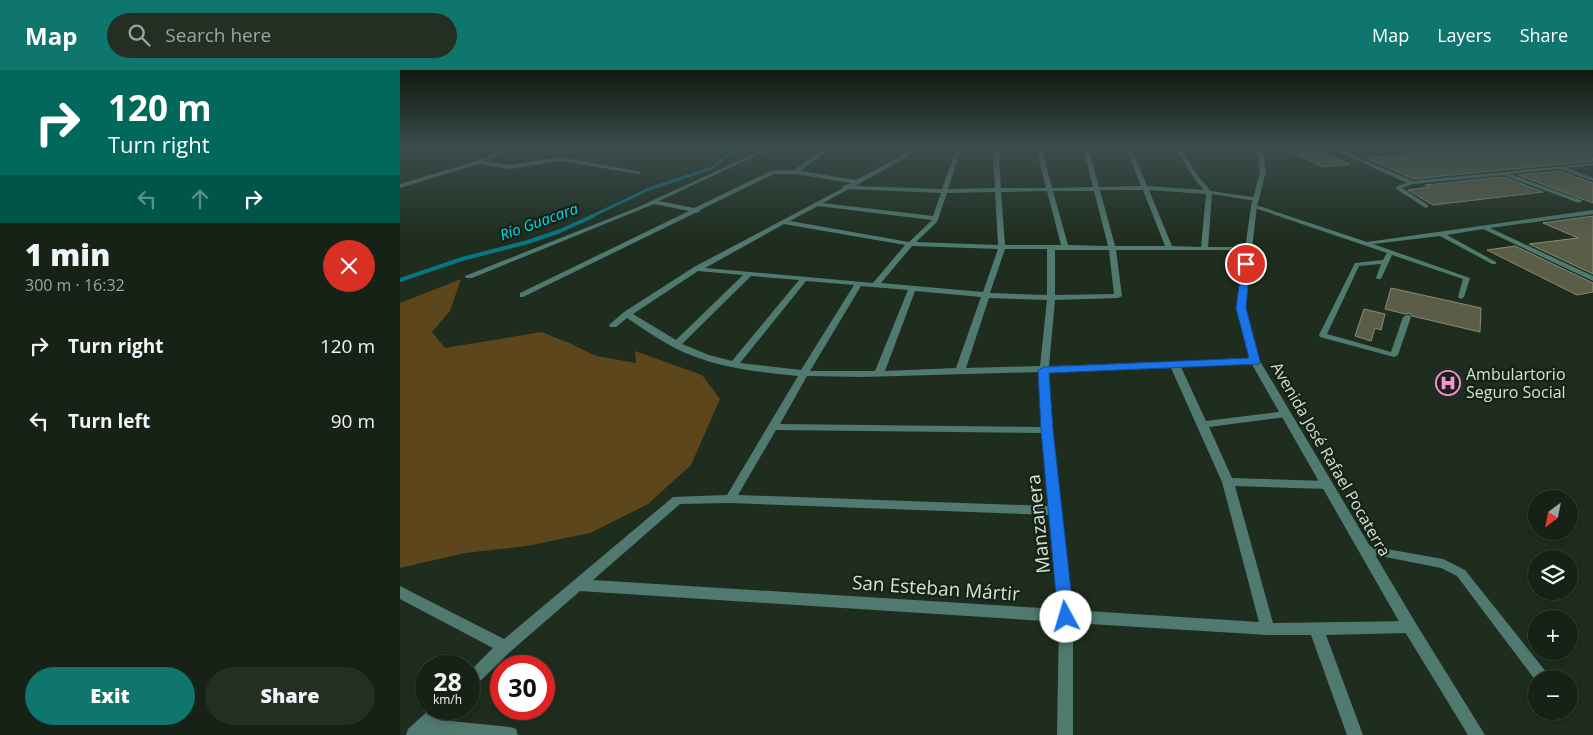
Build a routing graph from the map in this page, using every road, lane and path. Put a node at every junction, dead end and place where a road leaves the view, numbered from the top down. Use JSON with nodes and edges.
{"nodes":[{"id":1,"x":426,"y":178,"type":"edge"},
{"id":2,"x":706,"y":178,"type":"edge"},
{"id":3,"x":761,"y":178,"type":"edge"},
{"id":4,"x":831,"y":178,"type":"edge"},
{"id":5,"x":863,"y":178,"type":"edge"},
{"id":6,"x":949,"y":178,"type":"edge"},
{"id":7,"x":998,"y":178,"type":"edge"},
{"id":8,"x":1047,"y":178,"type":"edge"},
{"id":9,"x":1094,"y":178,"type":"edge"},
{"id":10,"x":1142,"y":178,"type":"edge"},
{"id":11,"x":1197,"y":178,"type":"edge"},
{"id":12,"x":1261,"y":178,"type":"edge"},
{"id":13,"x":1401,"y":178,"type":"edge"},
{"id":14,"x":1463,"y":178,"type":"edge"},
{"id":15,"x":1516,"y":178,"type":"edge"},
{"id":16,"x":855,"y":182,"type":"junction"},
{"id":17,"x":1412,"y":183,"type":"junction"},
{"id":18,"x":400,"y":186,"type":"edge"},
{"id":19,"x":846,"y":187,"type":"junction"},
{"id":20,"x":1146,"y":188,"type":"junction"},
{"id":21,"x":1097,"y":189,"type":"junction"},
{"id":22,"x":999,"y":190,"type":"junction"},
{"id":23,"x":1050,"y":190,"type":"junction"},
{"id":24,"x":945,"y":191,"type":"junction"},
{"id":25,"x":1209,"y":192,"type":"junction"},
{"id":26,"x":1579,"y":201,"type":"dead end"},
{"id":27,"x":653,"y":202,"type":"junction"},
{"id":28,"x":1255,"y":202,"type":"junction"},
{"id":29,"x":816,"y":204,"type":"junction"},
{"id":30,"x":1426,"y":206,"type":"dead end"},
{"id":31,"x":697,"y":211,"type":"junction"},
{"id":32,"x":1593,"y":212,"type":"edge"},
{"id":33,"x":935,"y":218,"type":"junction"},
{"id":34,"x":782,"y":222,"type":"junction"},
{"id":35,"x":1484,"y":227,"type":"junction"},
{"id":36,"x":1440,"y":234,"type":"junction"},
{"id":37,"x":910,"y":244,"type":"junction"},
{"id":38,"x":1366,"y":244,"type":"junction"},
{"id":39,"x":1002,"y":247,"type":"junction"},
{"id":40,"x":1051,"y":248,"type":"junction"},
{"id":41,"x":1065,"y":248,"type":"junction"},
{"id":42,"x":1112,"y":248,"type":"junction"},
{"id":43,"x":1169,"y":248,"type":"junction"},
{"id":44,"x":1204,"y":248,"type":"junction"},
{"id":45,"x":1248,"y":249,"type":"junction"},
{"id":46,"x":1391,"y":252,"type":"junction"},
{"id":47,"x":1385,"y":262,"type":"junction"},
{"id":48,"x":1494,"y":262,"type":"dead end"},
{"id":49,"x":697,"y":269,"type":"junction"},
{"id":50,"x":749,"y":274,"type":"junction"},
{"id":51,"x":469,"y":276,"type":"dead end"},
{"id":52,"x":805,"y":278,"type":"junction"},
{"id":53,"x":1379,"y":278,"type":"dead end"},
{"id":54,"x":1593,"y":279,"type":"edge"},
{"id":55,"x":859,"y":284,"type":"junction"},
{"id":56,"x":875,"y":285,"type":"junction"},
{"id":57,"x":912,"y":289,"type":"junction"},
{"id":58,"x":523,"y":295,"type":"dead end"},
{"id":59,"x":985,"y":295,"type":"junction"},
{"id":60,"x":1461,"y":297,"type":"dead end"},
{"id":61,"x":1051,"y":298,"type":"junction"},
{"id":62,"x":626,"y":314,"type":"junction"},
{"id":63,"x":1407,"y":317,"type":"dead end"},
{"id":64,"x":613,"y":325,"type":"dead end"},
{"id":65,"x":676,"y":346,"type":"junction"},
{"id":66,"x":1255,"y":361,"type":"junction"},
{"id":67,"x":734,"y":364,"type":"junction"},
{"id":68,"x":1175,"y":365,"type":"junction"},
{"id":69,"x":1044,"y":370,"type":"junction"},
{"id":70,"x":960,"y":371,"type":"junction"},
{"id":71,"x":879,"y":373,"type":"junction"},
{"id":72,"x":804,"y":374,"type":"junction"},
{"id":73,"x":1286,"y":414,"type":"junction"},
{"id":74,"x":1202,"y":426,"type":"junction"},
{"id":75,"x":774,"y":427,"type":"junction"},
{"id":76,"x":1047,"y":430,"type":"junction"},
{"id":77,"x":1228,"y":482,"type":"junction"},
{"id":78,"x":1327,"y":485,"type":"junction"},
{"id":79,"x":730,"y":499,"type":"junction"},
{"id":80,"x":1055,"y":511,"type":"junction"},
{"id":81,"x":1364,"y":549,"type":"junction"},
{"id":82,"x":580,"y":585,"type":"junction"},
{"id":83,"x":400,"y":592,"type":"edge"},
{"id":84,"x":1066,"y":617,"type":"junction"},
{"id":85,"x":1410,"y":627,"type":"junction"},
{"id":86,"x":1316,"y":628,"type":"junction"},
{"id":87,"x":1268,"y":629,"type":"junction"},
{"id":88,"x":505,"y":647,"type":"junction"},
{"id":89,"x":1536,"y":670,"type":"edge"},
{"id":90,"x":480,"y":671,"type":"edge"},
{"id":91,"x":429,"y":720,"type":"edge"},
{"id":92,"x":419,"y":730,"type":"edge"},
{"id":93,"x":510,"y":735,"type":"edge"},
{"id":94,"x":1065,"y":735,"type":"edge"},
{"id":95,"x":1356,"y":735,"type":"edge"},
{"id":96,"x":1477,"y":735,"type":"edge"}],
"edges":[{"from":1,"to":18,"type":"street"},
{"from":2,"to":27,"type":"street"},
{"from":3,"to":31,"type":"street"},
{"from":4,"to":16,"type":"street"},
{"from":5,"to":16,"type":"street"},
{"from":6,"to":24,"type":"street"},
{"from":7,"to":22,"type":"street"},
{"from":8,"to":23,"type":"street"},
{"from":9,"to":21,"type":"street"},
{"from":10,"to":20,"type":"street"},
{"from":11,"to":25,"type":"street"},
{"from":12,"to":28,"type":"street","name":"Avenida José Rafael Pocaterra"},
{"from":13,"to":17,"type":"lane"},
{"from":14,"to":17,"type":"lane"},
{"from":15,"to":26,"type":"lane"},
{"from":16,"to":19,"type":"street"},
{"from":17,"to":30,"type":"lane"},
{"from":19,"to":24,"type":"street"},
{"from":19,"to":29,"type":"street"},
{"from":20,"to":21,"type":"street"},
{"from":20,"to":25,"type":"street"},
{"from":20,"to":43,"type":"street"},
{"from":21,"to":23,"type":"street"},
{"from":21,"to":42,"type":"street"},
{"from":22,"to":23,"type":"street"},
{"from":22,"to":24,"type":"street"},
{"from":22,"to":39,"type":"street"},
{"from":23,"to":41,"type":"street"},
{"from":24,"to":33,"type":"street"},
{"from":25,"to":28,"type":"street"},
{"from":25,"to":44,"type":"street"},
{"from":27,"to":31,"type":"street"},
{"from":27,"to":51,"type":"street"},
{"from":28,"to":38,"type":"lane"},
{"from":28,"to":45,"type":"street","name":"Avenida José Rafael Pocaterra"},
{"from":29,"to":33,"type":"street"},
{"from":29,"to":34,"type":"street"},
{"from":31,"to":58,"type":"street"},
{"from":32,"to":35,"type":"lane"},
{"from":33,"to":37,"type":"street"},
{"from":34,"to":37,"type":"street"},
{"from":34,"to":49,"type":"street"},
{"from":35,"to":36,"type":"lane"},
{"from":35,"to":54,"type":"lane"},
{"from":36,"to":38,"type":"lane"},
{"from":36,"to":48,"type":"lane"},
{"from":37,"to":39,"type":"street"},
{"from":37,"to":56,"type":"street"},
{"from":38,"to":46,"type":"lane"},
{"from":39,"to":40,"type":"street"},
{"from":39,"to":59,"type":"street"},
{"from":40,"to":41,"type":"street"},
{"from":40,"to":61,"type":"street","name":"Manzanera"},
{"from":41,"to":42,"type":"street"},
{"from":42,"to":43,"type":"street"},
{"from":42,"to":61,"type":"street"},
{"from":43,"to":44,"type":"street"},
{"from":44,"to":45,"type":"street"},
{"from":45,"to":66,"type":"street","name":"Avenida José Rafael Pocaterra"},
{"from":46,"to":47,"type":"lane"},
{"from":46,"to":60,"type":"lane"},
{"from":47,"to":53,"type":"lane"},
{"from":47,"to":63,"type":"lane"},
{"from":49,"to":50,"type":"street"},
{"from":49,"to":62,"type":"street"},
{"from":50,"to":52,"type":"street"},
{"from":50,"to":65,"type":"street"},
{"from":52,"to":55,"type":"street"},
{"from":52,"to":67,"type":"street"},
{"from":55,"to":56,"type":"street"},
{"from":55,"to":72,"type":"street"},
{"from":56,"to":57,"type":"street"},
{"from":57,"to":59,"type":"street"},
{"from":57,"to":71,"type":"street"},
{"from":59,"to":61,"type":"street"},
{"from":59,"to":70,"type":"street"},
{"from":61,"to":69,"type":"street","name":"Manzanera"},
{"from":62,"to":64,"type":"street"},
{"from":62,"to":65,"type":"street"},
{"from":65,"to":67,"type":"street"},
{"from":66,"to":68,"type":"street"},
{"from":66,"to":73,"type":"street","name":"Avenida José Rafael Pocaterra"},
{"from":67,"to":72,"type":"street"},
{"from":68,"to":69,"type":"street"},
{"from":68,"to":74,"type":"street"},
{"from":69,"to":70,"type":"street"},
{"from":69,"to":76,"type":"street","name":"Manzanera"},
{"from":70,"to":71,"type":"street"},
{"from":71,"to":72,"type":"street"},
{"from":72,"to":75,"type":"street"},
{"from":73,"to":74,"type":"street"},
{"from":73,"to":78,"type":"street","name":"Avenida José Rafael Pocaterra"},
{"from":74,"to":77,"type":"street"},
{"from":75,"to":76,"type":"street"},
{"from":75,"to":79,"type":"street"},
{"from":76,"to":80,"type":"street","name":"Manzanera"},
{"from":77,"to":78,"type":"street"},
{"from":77,"to":87,"type":"street"},
{"from":78,"to":81,"type":"street","name":"Avenida José Rafael Pocaterra"},
{"from":79,"to":80,"type":"street"},
{"from":79,"to":82,"type":"street"},
{"from":80,"to":84,"type":"street","name":"Manzanera"},
{"from":81,"to":85,"type":"street","name":"Avenida José Rafael Pocaterra"},
{"from":81,"to":89,"type":"lane"},
{"from":82,"to":84,"type":"street","name":"San Esteban Mártir"},
{"from":82,"to":88,"type":"street"},
{"from":83,"to":88,"type":"street"},
{"from":84,"to":87,"type":"street","name":"San Esteban Mártir"},
{"from":84,"to":94,"type":"street","name":"Manzanera"},
{"from":85,"to":86,"type":"street","name":"San Esteban Mártir"},
{"from":85,"to":96,"type":"street","name":"Avenida José Rafael Pocaterra"},
{"from":86,"to":87,"type":"street","name":"San Esteban Mártir"},
{"from":86,"to":95,"type":"street"},
{"from":88,"to":90,"type":"street"},
{"from":91,"to":92,"type":"street"},
{"from":92,"to":93,"type":"street"}]}
